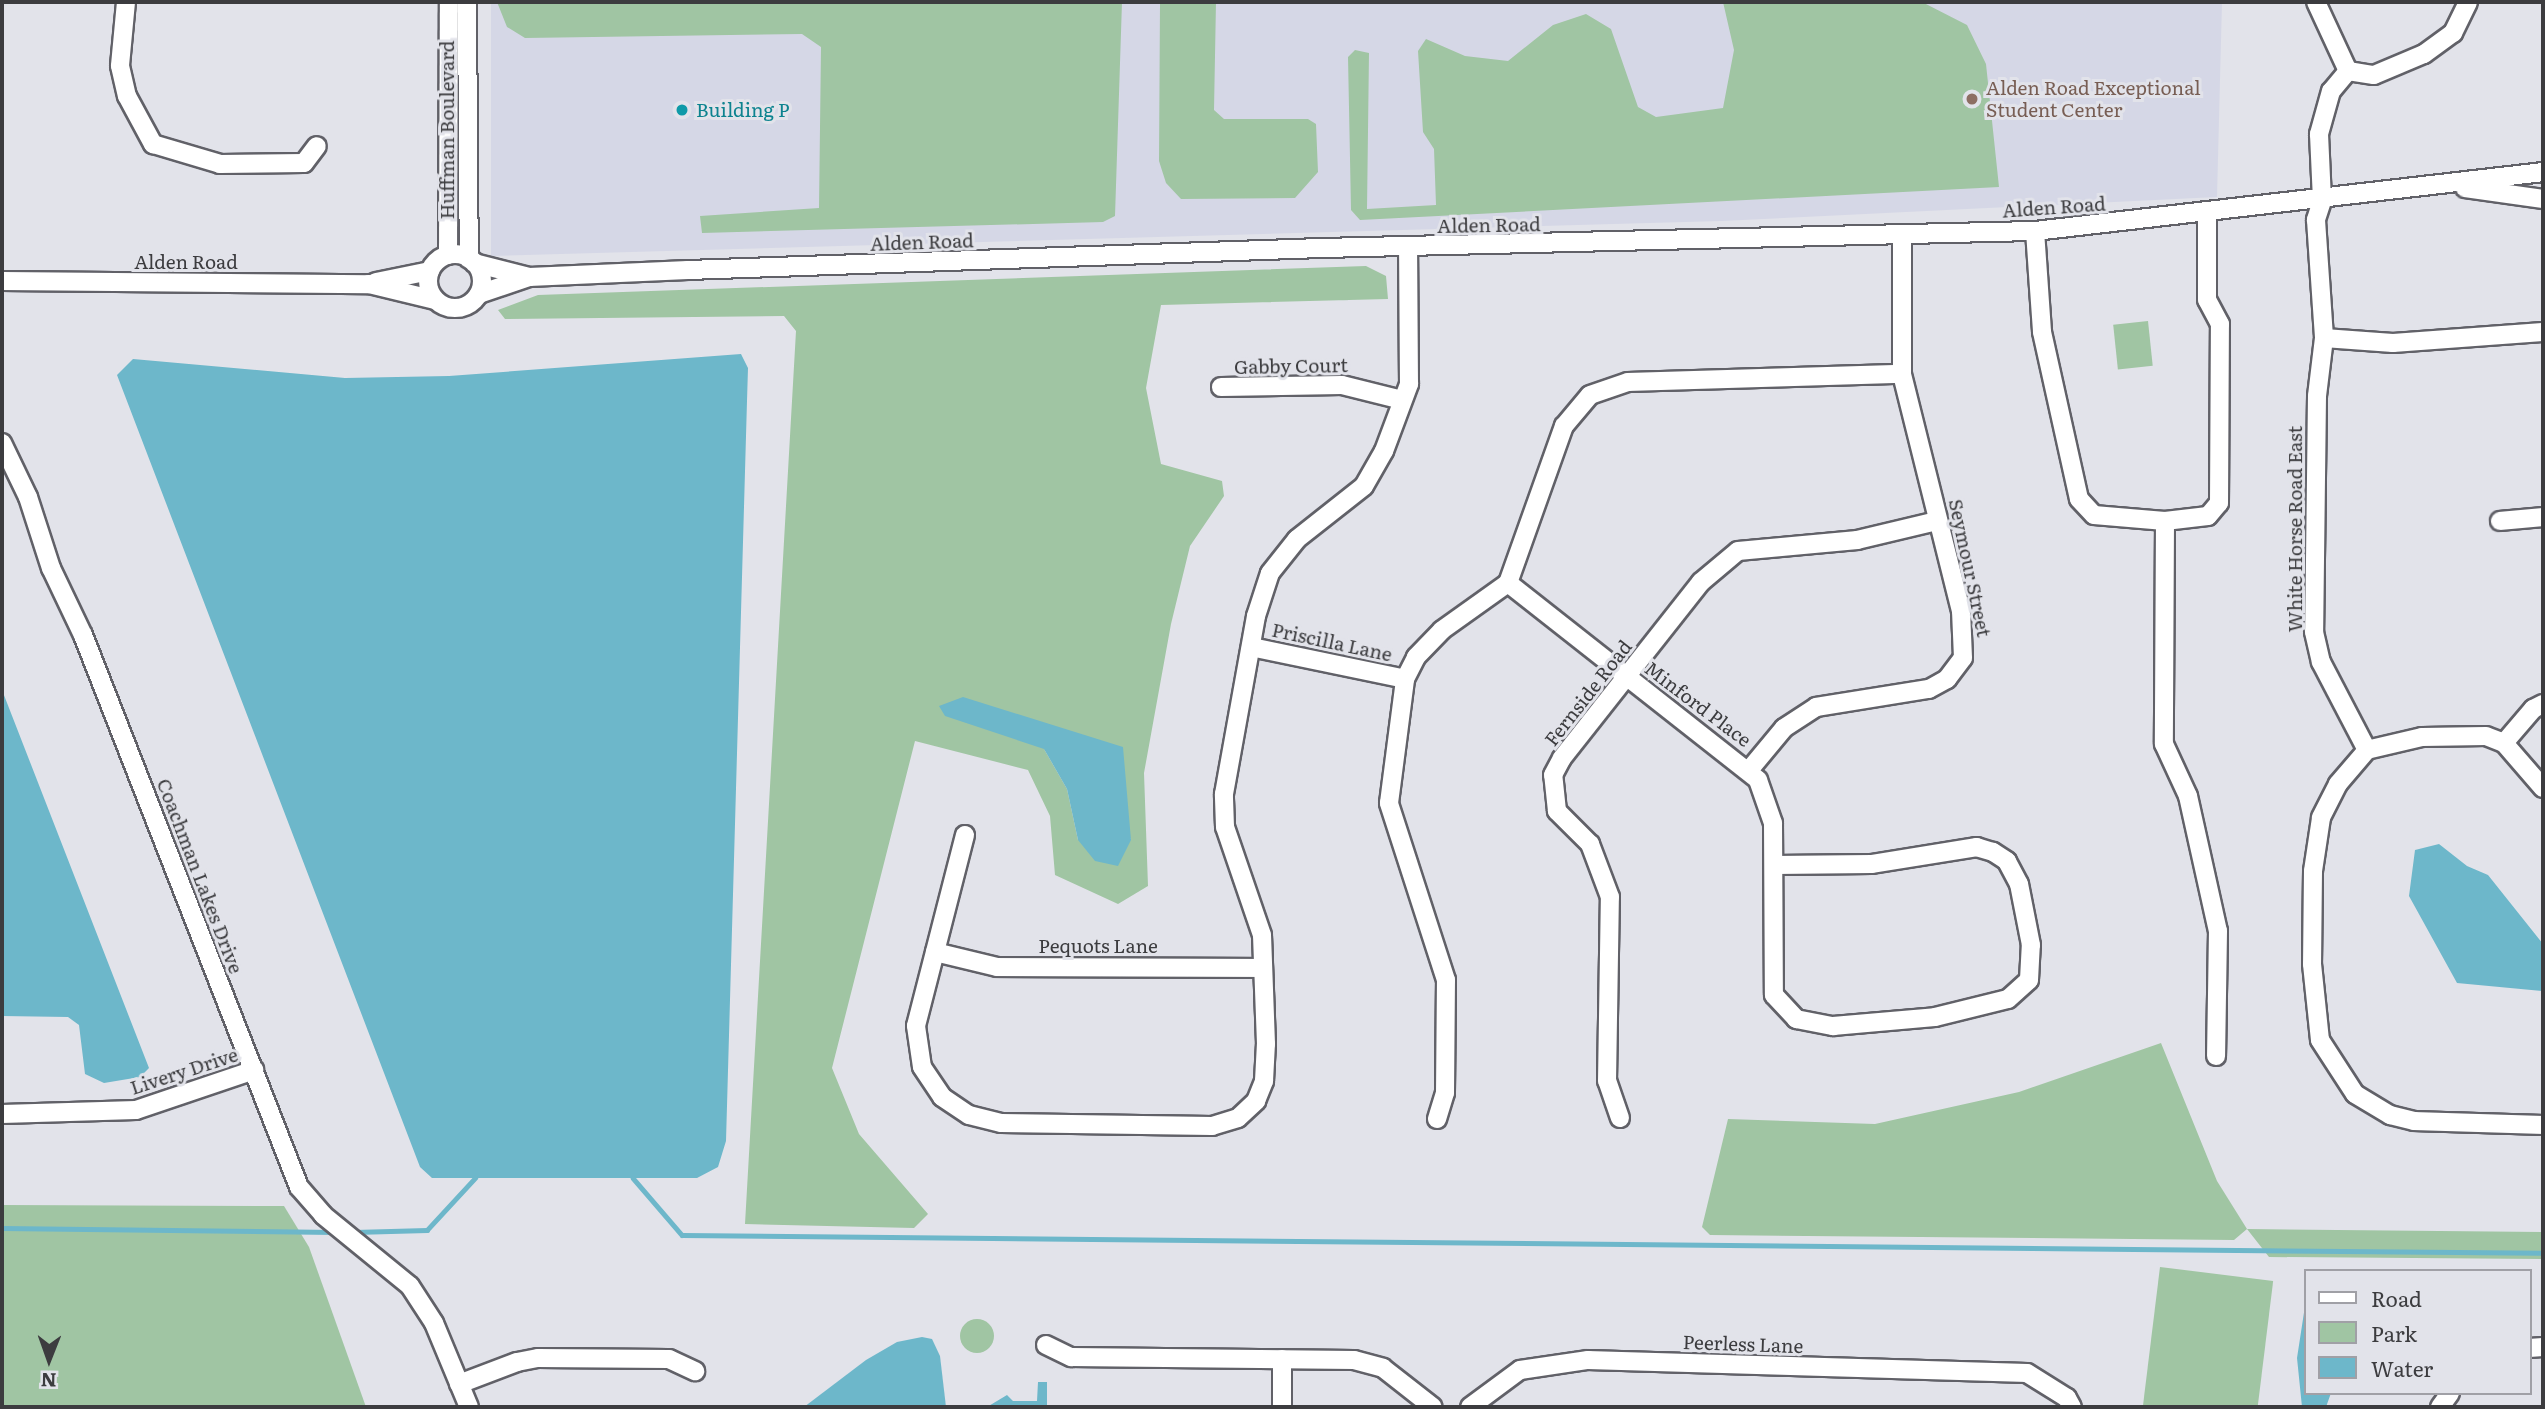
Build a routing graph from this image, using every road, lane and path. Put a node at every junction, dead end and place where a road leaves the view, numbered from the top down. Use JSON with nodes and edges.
{"nodes":[{"id":1,"x":126,"y":2,"type":"edge"},
{"id":2,"x":449,"y":2,"type":"edge"},
{"id":3,"x":467,"y":2,"type":"edge"},
{"id":4,"x":2316,"y":2,"type":"edge"},
{"id":5,"x":2468,"y":2,"type":"edge"},
{"id":6,"x":2348,"y":71,"type":"junction"},
{"id":7,"x":317,"y":146,"type":"dead end"},
{"id":8,"x":2543,"y":172,"type":"edge"},
{"id":9,"x":2448,"y":185,"type":"junction"},
{"id":10,"x":2543,"y":199,"type":"edge"},
{"id":11,"x":2322,"y":201,"type":"junction"},
{"id":12,"x":2207,"y":215,"type":"junction"},
{"id":13,"x":2035,"y":231,"type":"junction"},
{"id":14,"x":1902,"y":237,"type":"junction"},
{"id":15,"x":1408,"y":248,"type":"junction"},
{"id":16,"x":448,"y":255,"type":"junction"},
{"id":17,"x":471,"y":261,"type":"junction"},
{"id":18,"x":430,"y":271,"type":"junction"},
{"id":19,"x":529,"y":277,"type":"junction"},
{"id":20,"x":2,"y":281,"type":"edge"},
{"id":21,"x":369,"y":284,"type":"junction"},
{"id":22,"x":479,"y":294,"type":"junction"},
{"id":23,"x":435,"y":300,"type":"junction"},
{"id":24,"x":2543,"y":332,"type":"edge"},
{"id":25,"x":2325,"y":338,"type":"junction"},
{"id":26,"x":1902,"y":374,"type":"junction"},
{"id":27,"x":1221,"y":387,"type":"dead end"},
{"id":28,"x":1402,"y":400,"type":"junction"},
{"id":29,"x":2,"y":443,"type":"edge"},
{"id":30,"x":2543,"y":517,"type":"edge"},
{"id":31,"x":2500,"y":520,"type":"dead end"},
{"id":32,"x":1937,"y":521,"type":"junction"},
{"id":33,"x":2165,"y":521,"type":"junction"},
{"id":34,"x":1508,"y":583,"type":"junction"},
{"id":35,"x":1251,"y":647,"type":"junction"},
{"id":36,"x":1627,"y":677,"type":"junction"},
{"id":37,"x":1405,"y":679,"type":"junction"},
{"id":38,"x":2543,"y":704,"type":"edge"},
{"id":39,"x":2504,"y":743,"type":"junction"},
{"id":40,"x":2367,"y":750,"type":"junction"},
{"id":41,"x":1750,"y":769,"type":"junction"},
{"id":42,"x":2543,"y":788,"type":"edge"},
{"id":43,"x":965,"y":835,"type":"dead end"},
{"id":44,"x":1774,"y":865,"type":"junction"},
{"id":45,"x":935,"y":953,"type":"junction"},
{"id":46,"x":1263,"y":968,"type":"junction"},
{"id":47,"x":2216,"y":1056,"type":"dead end"},
{"id":48,"x":254,"y":1070,"type":"junction"},
{"id":49,"x":2,"y":1114,"type":"edge"},
{"id":50,"x":1620,"y":1118,"type":"dead end"},
{"id":51,"x":1437,"y":1119,"type":"dead end"},
{"id":52,"x":2543,"y":1125,"type":"edge"},
{"id":53,"x":1046,"y":1345,"type":"dead end"},
{"id":54,"x":1282,"y":1359,"type":"junction"},
{"id":55,"x":695,"y":1371,"type":"dead end"},
{"id":56,"x":459,"y":1384,"type":"junction"},
{"id":57,"x":469,"y":1407,"type":"edge"},
{"id":58,"x":1282,"y":1407,"type":"edge"},
{"id":59,"x":1433,"y":1407,"type":"edge"},
{"id":60,"x":1469,"y":1407,"type":"edge"},
{"id":61,"x":2072,"y":1407,"type":"edge"}],
"edges":[{"from":1,"to":7,"type":"street"},
{"from":2,"to":16,"type":"street","name":"Huffman Boulevard"},
{"from":3,"to":17,"type":"street","name":"Huffman Boulevard"},
{"from":4,"to":6,"type":"street"},
{"from":5,"to":6,"type":"street"},
{"from":6,"to":11,"type":"street","name":"White Horse Road East"},
{"from":8,"to":9,"type":"street","name":"Alden Road"},
{"from":9,"to":10,"type":"street","name":"Alden Road"},
{"from":9,"to":11,"type":"street","name":"Alden Road"},
{"from":11,"to":12,"type":"street","name":"Alden Road"},
{"from":11,"to":25,"type":"street","name":"White Horse Road East"},
{"from":12,"to":13,"type":"street","name":"Alden Road"},
{"from":12,"to":33,"type":"street"},
{"from":13,"to":14,"type":"street","name":"Alden Road"},
{"from":13,"to":33,"type":"street"},
{"from":14,"to":15,"type":"street","name":"Alden Road"},
{"from":14,"to":26,"type":"street","name":"Seymour Street"},
{"from":15,"to":19,"type":"street","name":"Alden Road"},
{"from":15,"to":28,"type":"street"},
{"from":16,"to":17,"type":"street"},
{"from":16,"to":18,"type":"street"},
{"from":17,"to":19,"type":"street","name":"Alden Road"},
{"from":17,"to":22,"type":"street"},
{"from":18,"to":21,"type":"street","name":"Alden Road"},
{"from":18,"to":23,"type":"street"},
{"from":19,"to":22,"type":"street","name":"Alden Road"},
{"from":20,"to":21,"type":"street","name":"Alden Road"},
{"from":21,"to":23,"type":"street","name":"Alden Road"},
{"from":22,"to":23,"type":"street"},
{"from":24,"to":25,"type":"street"},
{"from":25,"to":40,"type":"street","name":"White Horse Road East"},
{"from":26,"to":32,"type":"street","name":"Seymour Street"},
{"from":26,"to":34,"type":"street"},
{"from":27,"to":28,"type":"street","name":"Gabby Court"},
{"from":28,"to":35,"type":"street"},
{"from":29,"to":48,"type":"street","name":"Coachman Lakes Drive"},
{"from":30,"to":31,"type":"street"},
{"from":32,"to":36,"type":"street","name":"Fernside Road"},
{"from":32,"to":41,"type":"street","name":"Seymour Street"},
{"from":33,"to":47,"type":"street"},
{"from":34,"to":36,"type":"street","name":"Minford Place"},
{"from":34,"to":37,"type":"street"},
{"from":35,"to":37,"type":"street","name":"Priscilla Lane"},
{"from":35,"to":46,"type":"street"},
{"from":36,"to":41,"type":"street","name":"Minford Place"},
{"from":36,"to":50,"type":"street","name":"Fernside Road"},
{"from":37,"to":51,"type":"street"},
{"from":38,"to":39,"type":"street"},
{"from":39,"to":40,"type":"street"},
{"from":39,"to":42,"type":"street"},
{"from":40,"to":52,"type":"street"},
{"from":41,"to":44,"type":"street","name":"Minford Place"},
{"from":43,"to":45,"type":"street"},
{"from":44,"to":44,"type":"street","name":"Minford Place"},
{"from":45,"to":46,"type":"street","name":"Pequots Lane"},
{"from":45,"to":46,"type":"street"},
{"from":48,"to":49,"type":"street","name":"Livery Drive"},
{"from":48,"to":56,"type":"street","name":"Coachman Lakes Drive"},
{"from":53,"to":54,"type":"street"},
{"from":54,"to":58,"type":"street"},
{"from":54,"to":59,"type":"street"},
{"from":55,"to":56,"type":"street"},
{"from":56,"to":57,"type":"street","name":"Coachman Lakes Drive"},
{"from":60,"to":61,"type":"street","name":"Peerless Lane"}]}
